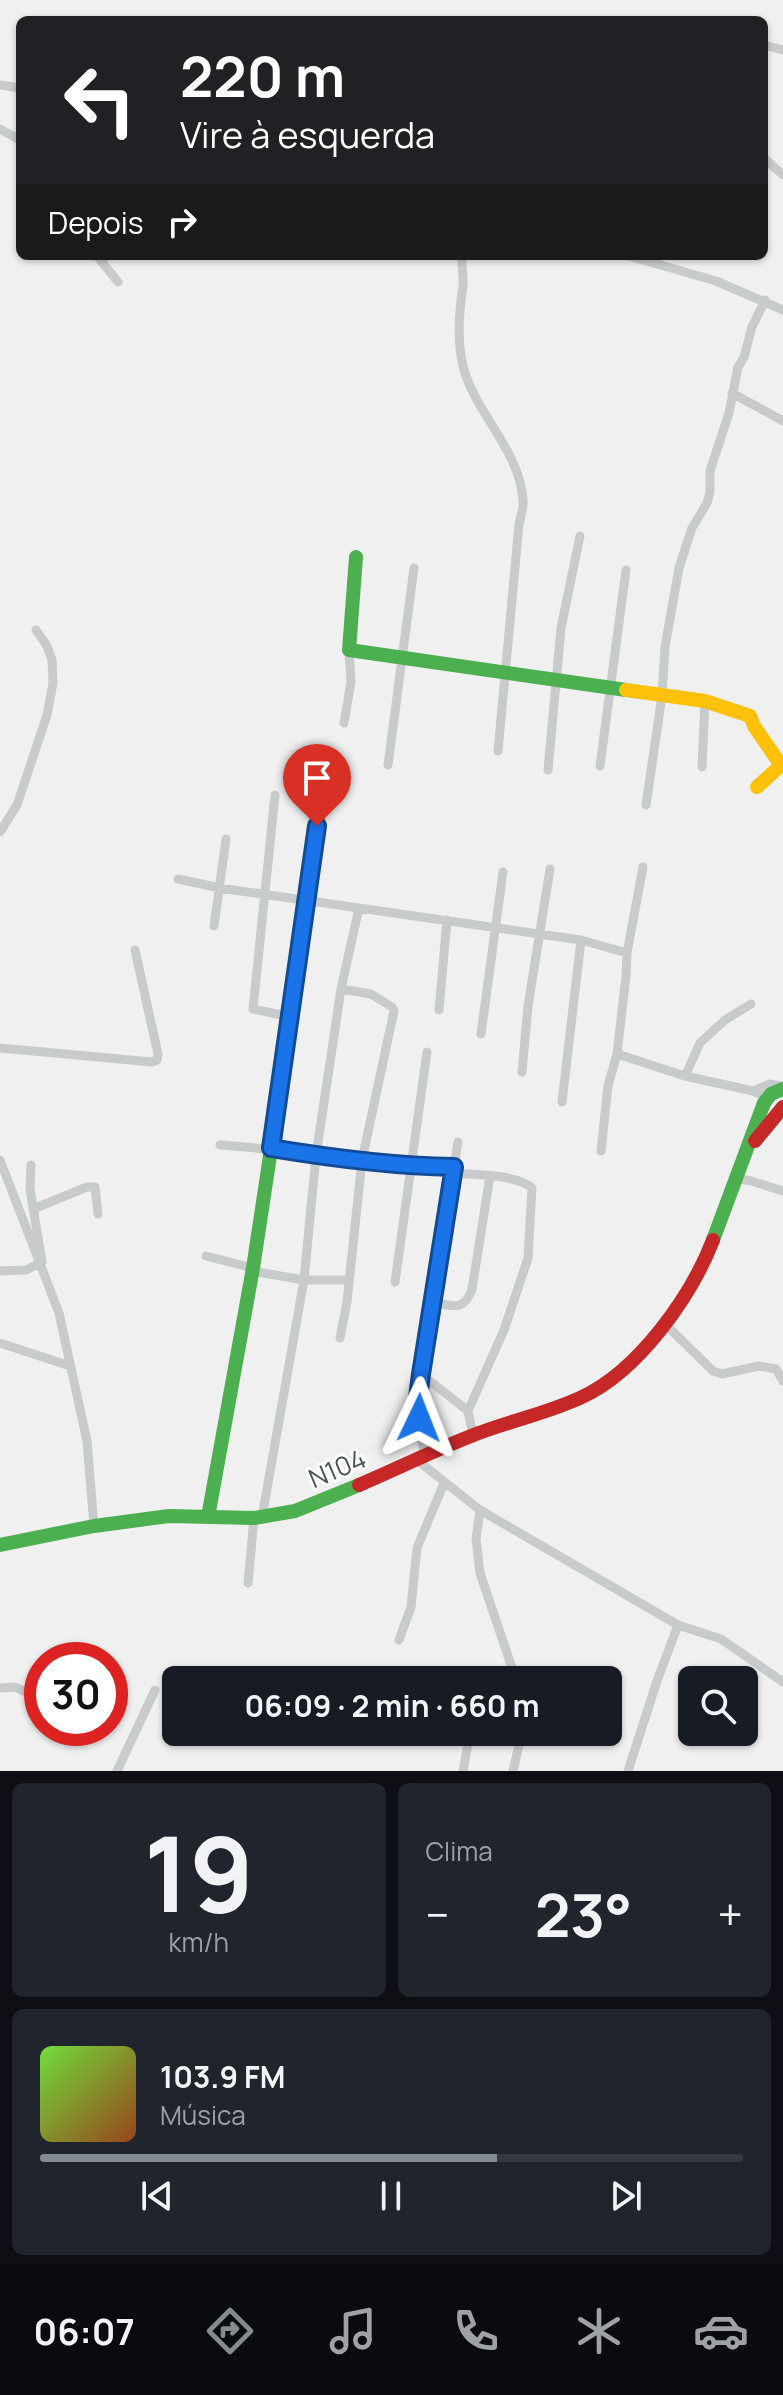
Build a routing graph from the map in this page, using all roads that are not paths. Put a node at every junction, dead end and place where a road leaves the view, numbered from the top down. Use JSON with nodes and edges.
{"nodes":[{"id":1,"x":768,"y":162,"type":"edge"},
{"id":2,"x":783,"y":175,"type":"edge"},
{"id":3,"x":100,"y":260,"type":"edge"},
{"id":4,"x":462,"y":260,"type":"edge"},
{"id":5,"x":643,"y":260,"type":"edge"},
{"id":6,"x":118,"y":282,"type":"dead end"},
{"id":7,"x":765,"y":300,"type":"junction"},
{"id":8,"x":783,"y":310,"type":"edge"},
{"id":9,"x":732,"y":393,"type":"junction"},
{"id":10,"x":783,"y":421,"type":"edge"},
{"id":11,"x":580,"y":536,"type":"dead end"},
{"id":12,"x":356,"y":557,"type":"dead end"},
{"id":13,"x":414,"y":568,"type":"dead end"},
{"id":14,"x":626,"y":570,"type":"dead end"},
{"id":15,"x":36,"y":630,"type":"dead end"},
{"id":16,"x":349,"y":650,"type":"junction"},
{"id":17,"x":403,"y":657,"type":"junction"},
{"id":18,"x":505,"y":670,"type":"junction"},
{"id":19,"x":555,"y":679,"type":"junction"},
{"id":20,"x":610,"y":688,"type":"junction"},
{"id":21,"x":662,"y":696,"type":"junction"},
{"id":22,"x":705,"y":701,"type":"junction"},
{"id":23,"x":344,"y":723,"type":"dead end"},
{"id":24,"x":498,"y":751,"type":"dead end"},
{"id":25,"x":388,"y":765,"type":"dead end"},
{"id":26,"x":600,"y":766,"type":"dead end"},
{"id":27,"x":702,"y":767,"type":"dead end"},
{"id":28,"x":548,"y":770,"type":"dead end"},
{"id":29,"x":757,"y":787,"type":"dead end"},
{"id":30,"x":275,"y":795,"type":"dead end"},
{"id":31,"x":320,"y":802,"type":"dead end"},
{"id":32,"x":646,"y":805,"type":"dead end"},
{"id":33,"x":0,"y":832,"type":"edge"},
{"id":34,"x":226,"y":839,"type":"dead end"},
{"id":35,"x":643,"y":867,"type":"dead end"},
{"id":36,"x":550,"y":869,"type":"dead end"},
{"id":37,"x":503,"y":872,"type":"dead end"},
{"id":38,"x":178,"y":879,"type":"dead end"},
{"id":39,"x":220,"y":888,"type":"junction"},
{"id":40,"x":265,"y":894,"type":"junction"},
{"id":41,"x":307,"y":900,"type":"junction"},
{"id":42,"x":359,"y":908,"type":"junction"},
{"id":43,"x":447,"y":920,"type":"junction"},
{"id":44,"x":214,"y":926,"type":"dead end"},
{"id":45,"x":496,"y":927,"type":"junction"},
{"id":46,"x":537,"y":934,"type":"junction"},
{"id":47,"x":581,"y":940,"type":"junction"},
{"id":48,"x":135,"y":950,"type":"dead end"},
{"id":49,"x":627,"y":953,"type":"junction"},
{"id":50,"x":341,"y":989,"type":"junction"},
{"id":51,"x":751,"y":1004,"type":"dead end"},
{"id":52,"x":439,"y":1010,"type":"dead end"},
{"id":53,"x":291,"y":1017,"type":"junction"},
{"id":54,"x":481,"y":1034,"type":"dead end"},
{"id":55,"x":0,"y":1048,"type":"edge"},
{"id":56,"x":427,"y":1052,"type":"dead end"},
{"id":57,"x":617,"y":1054,"type":"junction"},
{"id":58,"x":522,"y":1072,"type":"dead end"},
{"id":59,"x":685,"y":1076,"type":"junction"},
{"id":60,"x":783,"y":1088,"type":"edge"},
{"id":61,"x":760,"y":1094,"type":"junction"},
{"id":62,"x":562,"y":1102,"type":"dead end"},
{"id":63,"x":783,"y":1107,"type":"edge"},
{"id":64,"x":458,"y":1142,"type":"dead end"},
{"id":65,"x":220,"y":1145,"type":"dead end"},
{"id":66,"x":271,"y":1148,"type":"junction"},
{"id":67,"x":601,"y":1151,"type":"dead end"},
{"id":68,"x":316,"y":1156,"type":"junction"},
{"id":69,"x":0,"y":1160,"type":"edge"},
{"id":70,"x":362,"y":1160,"type":"junction"},
{"id":71,"x":741,"y":1161,"type":"junction"},
{"id":72,"x":31,"y":1165,"type":"dead end"},
{"id":73,"x":410,"y":1166,"type":"junction"},
{"id":74,"x":454,"y":1170,"type":"junction"},
{"id":75,"x":490,"y":1176,"type":"junction"},
{"id":76,"x":735,"y":1178,"type":"junction"},
{"id":77,"x":783,"y":1191,"type":"edge"},
{"id":78,"x":33,"y":1209,"type":"junction"},
{"id":79,"x":98,"y":1214,"type":"dead end"},
{"id":80,"x":206,"y":1256,"type":"dead end"},
{"id":81,"x":40,"y":1264,"type":"junction"},
{"id":82,"x":253,"y":1270,"type":"junction"},
{"id":83,"x":0,"y":1271,"type":"edge"},
{"id":84,"x":304,"y":1280,"type":"junction"},
{"id":85,"x":348,"y":1280,"type":"junction"},
{"id":86,"x":395,"y":1282,"type":"dead end"},
{"id":87,"x":433,"y":1302,"type":"junction"},
{"id":88,"x":666,"y":1325,"type":"junction"},
{"id":89,"x":340,"y":1338,"type":"dead end"},
{"id":90,"x":0,"y":1343,"type":"edge"},
{"id":91,"x":70,"y":1366,"type":"junction"},
{"id":92,"x":421,"y":1374,"type":"junction"},
{"id":93,"x":783,"y":1381,"type":"edge"},
{"id":94,"x":468,"y":1411,"type":"junction"},
{"id":95,"x":473,"y":1435,"type":"junction"},
{"id":96,"x":420,"y":1459,"type":"junction"},
{"id":97,"x":444,"y":1483,"type":"junction"},
{"id":98,"x":480,"y":1510,"type":"junction"},
{"id":99,"x":208,"y":1517,"type":"junction"},
{"id":100,"x":258,"y":1518,"type":"junction"},
{"id":101,"x":94,"y":1526,"type":"junction"},
{"id":102,"x":0,"y":1545,"type":"edge"},
{"id":103,"x":248,"y":1583,"type":"dead end"},
{"id":104,"x":678,"y":1625,"type":"junction"},
{"id":105,"x":399,"y":1640,"type":"dead end"},
{"id":106,"x":511,"y":1666,"type":"edge"},
{"id":107,"x":783,"y":1682,"type":"edge"},
{"id":108,"x":0,"y":1688,"type":"edge"},
{"id":109,"x":155,"y":1690,"type":"dead end"},
{"id":110,"x":24,"y":1691,"type":"edge"},
{"id":111,"x":467,"y":1746,"type":"edge"},
{"id":112,"x":519,"y":1746,"type":"edge"},
{"id":113,"x":117,"y":1771,"type":"edge"},
{"id":114,"x":463,"y":1771,"type":"edge"},
{"id":115,"x":513,"y":1771,"type":"edge"},
{"id":116,"x":628,"y":1771,"type":"edge"}],
"edges":[{"from":1,"to":2,"type":"street"},
{"from":3,"to":6,"type":"street"},
{"from":4,"to":18,"type":"street"},
{"from":5,"to":7,"type":"street"},
{"from":7,"to":8,"type":"street"},
{"from":7,"to":9,"type":"street"},
{"from":9,"to":10,"type":"street"},
{"from":9,"to":21,"type":"street"},
{"from":11,"to":19,"type":"street"},
{"from":12,"to":16,"type":"street"},
{"from":13,"to":17,"type":"street"},
{"from":14,"to":20,"type":"street"},
{"from":15,"to":33,"type":"street"},
{"from":16,"to":17,"type":"street"},
{"from":16,"to":23,"type":"street"},
{"from":17,"to":18,"type":"street"},
{"from":17,"to":25,"type":"street"},
{"from":18,"to":19,"type":"street"},
{"from":18,"to":24,"type":"street"},
{"from":19,"to":20,"type":"street"},
{"from":19,"to":28,"type":"street"},
{"from":20,"to":21,"type":"street"},
{"from":20,"to":26,"type":"street"},
{"from":21,"to":22,"type":"street"},
{"from":21,"to":32,"type":"street"},
{"from":22,"to":27,"type":"street"},
{"from":22,"to":29,"type":"street"},
{"from":30,"to":40,"type":"street"},
{"from":31,"to":41,"type":"street"},
{"from":34,"to":39,"type":"street"},
{"from":35,"to":49,"type":"street"},
{"from":36,"to":46,"type":"street"},
{"from":37,"to":45,"type":"street"},
{"from":38,"to":39,"type":"street"},
{"from":39,"to":40,"type":"street"},
{"from":39,"to":44,"type":"street"},
{"from":40,"to":41,"type":"street"},
{"from":40,"to":53,"type":"street"},
{"from":41,"to":42,"type":"street"},
{"from":41,"to":53,"type":"street"},
{"from":42,"to":43,"type":"street"},
{"from":42,"to":50,"type":"street"},
{"from":43,"to":45,"type":"street"},
{"from":43,"to":52,"type":"street"},
{"from":45,"to":46,"type":"street"},
{"from":45,"to":54,"type":"street"},
{"from":46,"to":47,"type":"street"},
{"from":46,"to":58,"type":"street"},
{"from":47,"to":49,"type":"street"},
{"from":47,"to":62,"type":"street"},
{"from":48,"to":55,"type":"street"},
{"from":49,"to":57,"type":"street"},
{"from":50,"to":68,"type":"street"},
{"from":50,"to":70,"type":"street"},
{"from":51,"to":59,"type":"street"},
{"from":53,"to":66,"type":"street"},
{"from":56,"to":73,"type":"street"},
{"from":57,"to":59,"type":"street"},
{"from":57,"to":67,"type":"street"},
{"from":59,"to":61,"type":"street"},
{"from":60,"to":61,"type":"street"},
{"from":61,"to":71,"type":"street","number":"N104"},
{"from":63,"to":71,"type":"street","number":"N104"},
{"from":64,"to":74,"type":"street"},
{"from":65,"to":66,"type":"street"},
{"from":66,"to":68,"type":"street"},
{"from":66,"to":82,"type":"street"},
{"from":68,"to":70,"type":"street"},
{"from":68,"to":84,"type":"street"},
{"from":69,"to":81,"type":"street"},
{"from":70,"to":73,"type":"street"},
{"from":70,"to":85,"type":"street"},
{"from":71,"to":76,"type":"street","name":"N104","number":"N104"},
{"from":72,"to":78,"type":"street"},
{"from":73,"to":74,"type":"street"},
{"from":73,"to":86,"type":"street"},
{"from":74,"to":75,"type":"street"},
{"from":74,"to":87,"type":"street"},
{"from":75,"to":87,"type":"street"},
{"from":75,"to":94,"type":"street"},
{"from":76,"to":77,"type":"street"},
{"from":76,"to":88,"type":"street","name":"N104","number":"N104"},
{"from":78,"to":79,"type":"street"},
{"from":78,"to":81,"type":"street"},
{"from":80,"to":82,"type":"street"},
{"from":81,"to":83,"type":"street"},
{"from":81,"to":91,"type":"street"},
{"from":82,"to":84,"type":"street"},
{"from":82,"to":99,"type":"street"},
{"from":84,"to":85,"type":"street"},
{"from":84,"to":100,"type":"street"},
{"from":85,"to":89,"type":"street"},
{"from":87,"to":92,"type":"street"},
{"from":88,"to":93,"type":"street"},
{"from":88,"to":95,"type":"street","name":"N104","number":"N104"},
{"from":90,"to":91,"type":"street"},
{"from":91,"to":101,"type":"street"},
{"from":92,"to":94,"type":"street"},
{"from":92,"to":96,"type":"street"},
{"from":94,"to":95,"type":"street"},
{"from":95,"to":96,"type":"street","name":"N104","number":"N104"},
{"from":96,"to":97,"type":"street"},
{"from":96,"to":100,"type":"street","name":"N104","number":"N104"},
{"from":97,"to":98,"type":"street"},
{"from":97,"to":105,"type":"street"},
{"from":98,"to":104,"type":"street"},
{"from":98,"to":106,"type":"street"},
{"from":99,"to":100,"type":"street","name":"N104","number":"N104"},
{"from":99,"to":101,"type":"street","name":"N104","number":"N104"},
{"from":100,"to":103,"type":"street"},
{"from":101,"to":102,"type":"street","name":"N104","number":"N104"},
{"from":104,"to":107,"type":"street"},
{"from":104,"to":116,"type":"street"},
{"from":108,"to":110,"type":"street"},
{"from":109,"to":113,"type":"street"},
{"from":111,"to":114,"type":"street"},
{"from":112,"to":115,"type":"street"}]}
